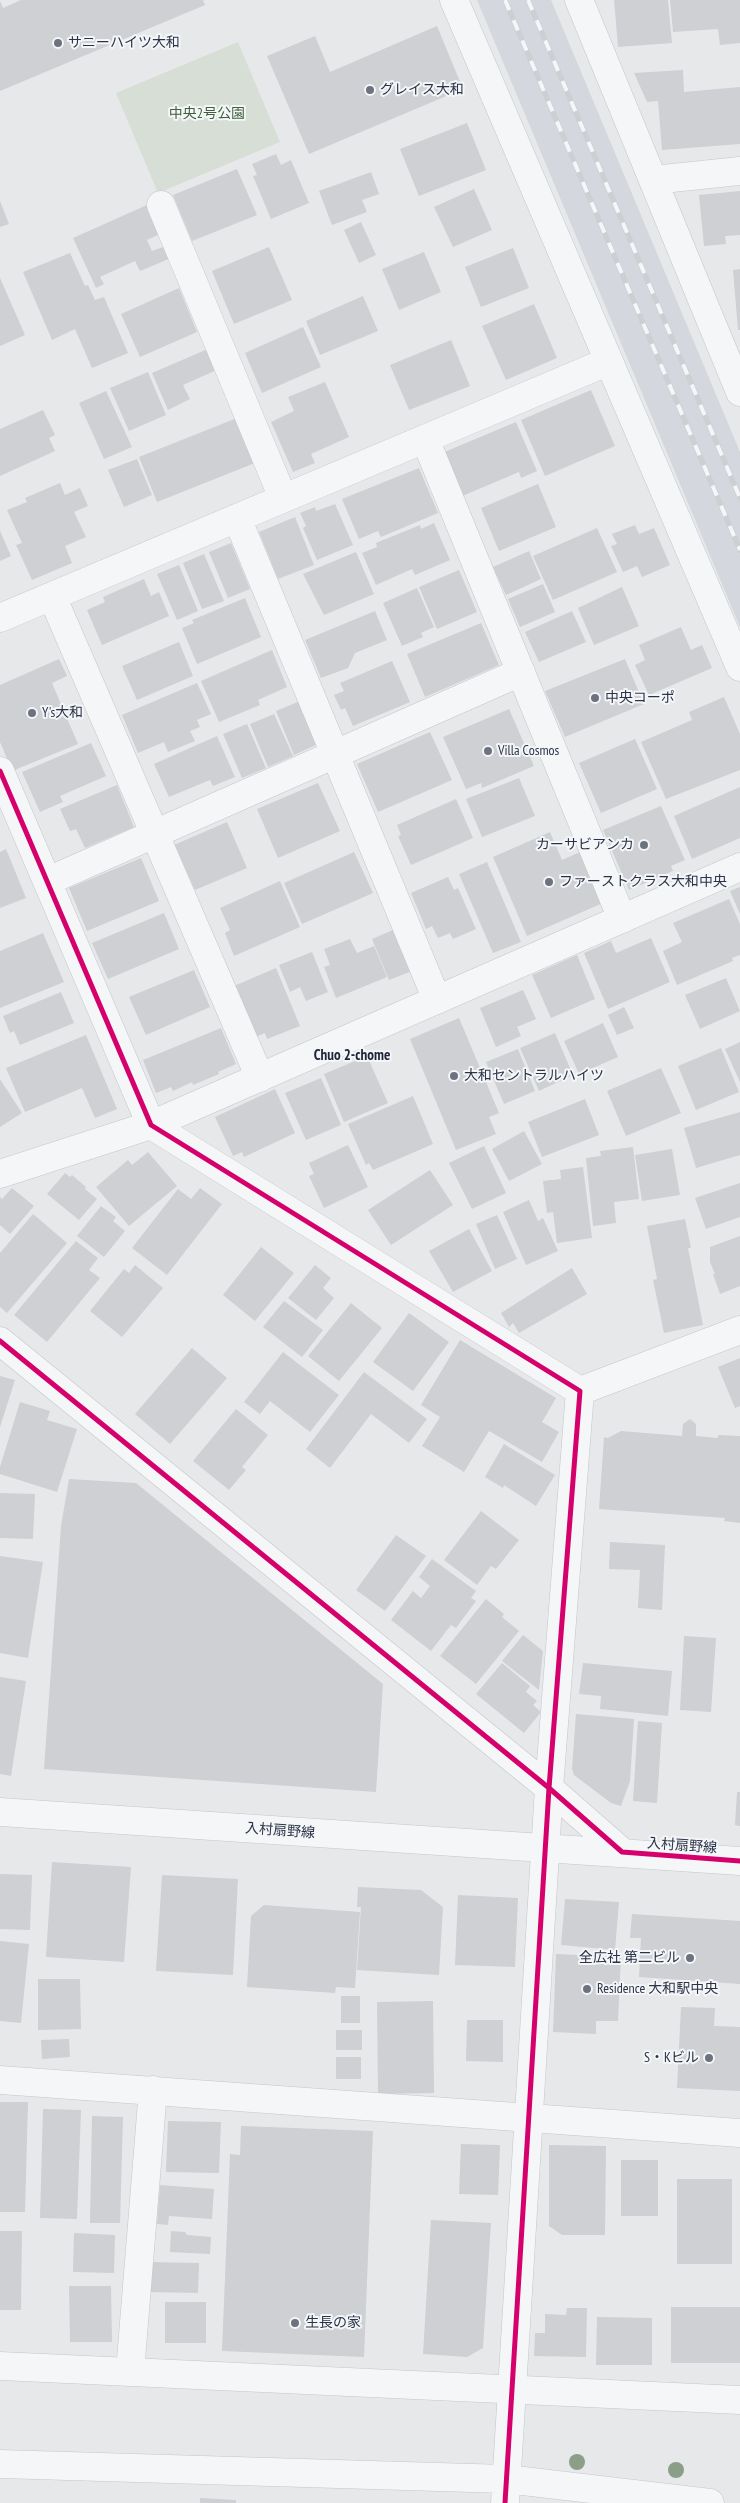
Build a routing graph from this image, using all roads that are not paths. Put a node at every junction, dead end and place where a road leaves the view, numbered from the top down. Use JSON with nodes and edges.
{"nodes":[{"id":1,"x":454,"y":0,"type":"edge"},
{"id":2,"x":579,"y":0,"type":"edge"},
{"id":3,"x":740,"y":171,"type":"edge"},
{"id":4,"x":653,"y":180,"type":"junction"},
{"id":5,"x":160,"y":205,"type":"dead end"},
{"id":6,"x":733,"y":357,"type":"edge"},
{"id":7,"x":607,"y":362,"type":"junction"},
{"id":8,"x":740,"y":392,"type":"edge"},
{"id":9,"x":425,"y":439,"type":"junction"},
{"id":10,"x":283,"y":498,"type":"junction"},
{"id":11,"x":237,"y":518,"type":"junction"},
{"id":12,"x":52,"y":596,"type":"junction"},
{"id":13,"x":0,"y":618,"type":"edge"},
{"id":14,"x":740,"y":667,"type":"edge"},
{"id":15,"x":521,"y":672,"type":"junction"},
{"id":16,"x":335,"y":754,"type":"junction"},
{"id":17,"x":0,"y":771,"type":"edge"},
{"id":18,"x":154,"y":834,"type":"junction"},
{"id":19,"x":740,"y":867,"type":"edge"},
{"id":20,"x":48,"y":881,"type":"junction"},
{"id":21,"x":622,"y":919,"type":"junction"},
{"id":22,"x":437,"y":1000,"type":"junction"},
{"id":23,"x":260,"y":1078,"type":"junction"},
{"id":24,"x":151,"y":1125,"type":"junction"},
{"id":25,"x":0,"y":1174,"type":"edge"},
{"id":26,"x":740,"y":1330,"type":"edge"},
{"id":27,"x":0,"y":1341,"type":"edge"},
{"id":28,"x":580,"y":1391,"type":"junction"},
{"id":29,"x":549,"y":1788,"type":"junction"},
{"id":30,"x":0,"y":1812,"type":"edge"},
{"id":31,"x":545,"y":1849,"type":"junction"},
{"id":32,"x":622,"y":1852,"type":"junction"},
{"id":33,"x":740,"y":1861,"type":"edge"},
{"id":34,"x":0,"y":2080,"type":"edge"},
{"id":35,"x":153,"y":2090,"type":"junction"},
{"id":36,"x":529,"y":2118,"type":"junction"},
{"id":37,"x":740,"y":2133,"type":"edge"},
{"id":38,"x":0,"y":2366,"type":"edge"},
{"id":39,"x":130,"y":2372,"type":"junction"},
{"id":40,"x":511,"y":2389,"type":"junction"},
{"id":41,"x":740,"y":2400,"type":"edge"},
{"id":42,"x":0,"y":2464,"type":"edge"},
{"id":43,"x":505,"y":2491,"type":"edge"},
{"id":44,"x":710,"y":2503,"type":"edge"}],
"edges":[{"from":1,"to":7,"type":"street"},
{"from":2,"to":4,"type":"street"},
{"from":3,"to":4,"type":"street"},
{"from":4,"to":6,"type":"street"},
{"from":5,"to":10,"type":"street"},
{"from":6,"to":8,"type":"street"},
{"from":7,"to":9,"type":"street"},
{"from":7,"to":14,"type":"street"},
{"from":9,"to":10,"type":"street"},
{"from":9,"to":15,"type":"street"},
{"from":10,"to":11,"type":"street"},
{"from":11,"to":12,"type":"street"},
{"from":11,"to":16,"type":"street"},
{"from":12,"to":13,"type":"street"},
{"from":12,"to":18,"type":"street"},
{"from":15,"to":16,"type":"street"},
{"from":15,"to":21,"type":"street"},
{"from":16,"to":18,"type":"street"},
{"from":16,"to":22,"type":"street"},
{"from":17,"to":20,"type":"street"},
{"from":18,"to":20,"type":"street"},
{"from":18,"to":23,"type":"street"},
{"from":19,"to":21,"type":"street"},
{"from":20,"to":24,"type":"street"},
{"from":21,"to":22,"type":"street"},
{"from":22,"to":23,"type":"street"},
{"from":23,"to":24,"type":"street"},
{"from":24,"to":25,"type":"street"},
{"from":24,"to":28,"type":"street"},
{"from":26,"to":28,"type":"street"},
{"from":27,"to":29,"type":"street"},
{"from":28,"to":29,"type":"street"},
{"from":29,"to":31,"type":"street"},
{"from":29,"to":32,"type":"street"},
{"from":30,"to":31,"type":"street","name":"入村扇野線"},
{"from":31,"to":32,"type":"street","name":"入村扇野線"},
{"from":31,"to":36,"type":"street"},
{"from":32,"to":33,"type":"street","name":"入村扇野線"},
{"from":34,"to":35,"type":"street"},
{"from":35,"to":36,"type":"street"},
{"from":35,"to":39,"type":"street"},
{"from":36,"to":37,"type":"street"},
{"from":36,"to":40,"type":"street"},
{"from":38,"to":39,"type":"street"},
{"from":39,"to":40,"type":"street"},
{"from":40,"to":41,"type":"street"},
{"from":40,"to":43,"type":"street"},
{"from":42,"to":43,"type":"street"},
{"from":43,"to":44,"type":"street"}]}
